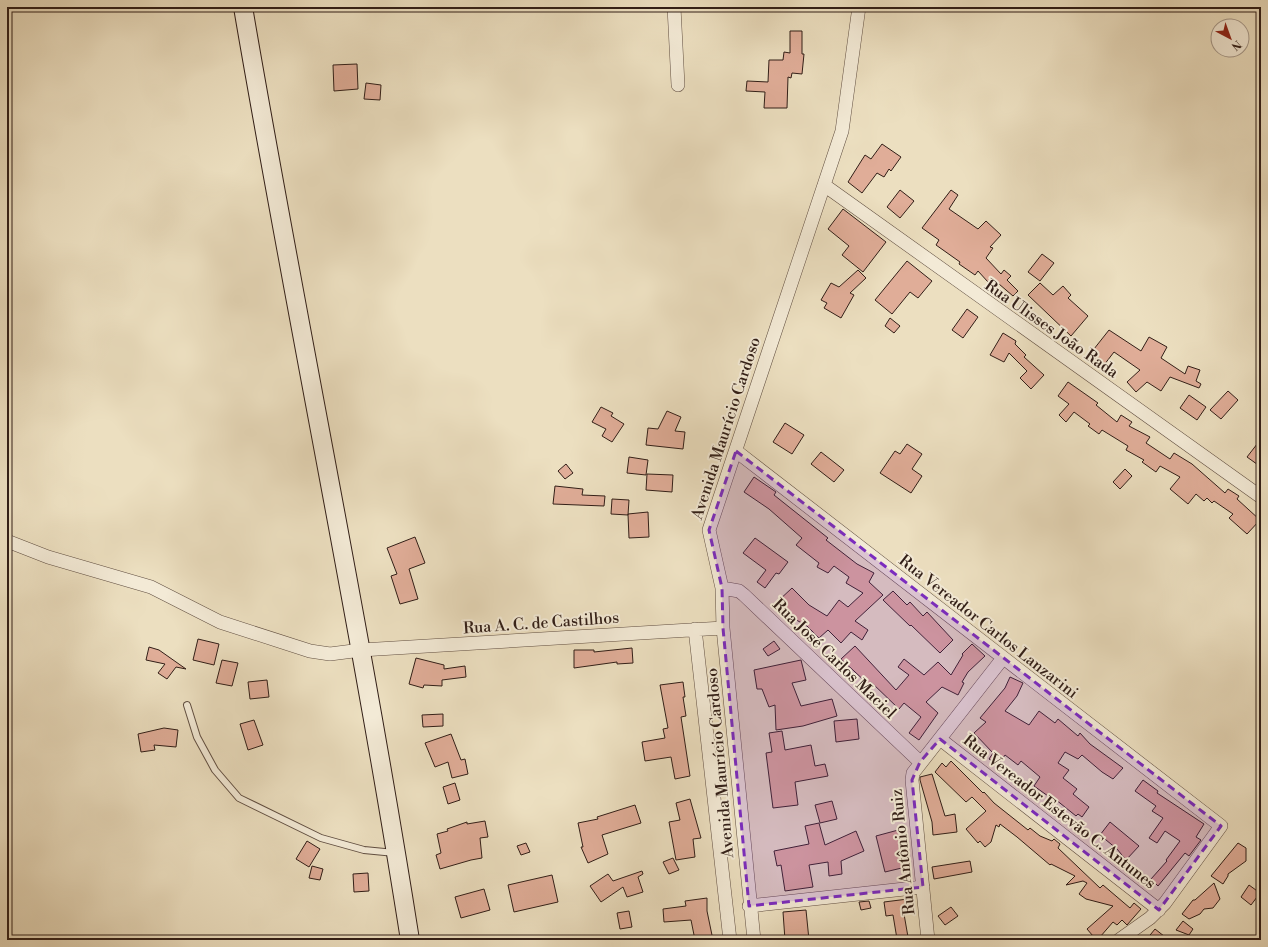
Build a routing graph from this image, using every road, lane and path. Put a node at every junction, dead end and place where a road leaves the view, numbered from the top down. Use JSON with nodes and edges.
{"nodes":[{"id":1,"x":243,"y":7,"type":"edge"},
{"id":2,"x":674,"y":7,"type":"edge"},
{"id":3,"x":859,"y":7,"type":"edge"},
{"id":4,"x":678,"y":85,"type":"dead end"},
{"id":5,"x":824,"y":186,"type":"junction"},
{"id":6,"x":736,"y":451,"type":"junction"},
{"id":7,"x":1261,"y":497,"type":"edge"},
{"id":8,"x":7,"y":541,"type":"edge"},
{"id":9,"x":722,"y":588,"type":"junction"},
{"id":10,"x":723,"y":628,"type":"junction"},
{"id":11,"x":695,"y":629,"type":"junction"},
{"id":12,"x":361,"y":650,"type":"junction"},
{"id":13,"x":1003,"y":658,"type":"junction"},
{"id":14,"x":187,"y":705,"type":"dead end"},
{"id":15,"x":940,"y":739,"type":"junction"},
{"id":16,"x":920,"y":762,"type":"junction"},
{"id":17,"x":396,"y":854,"type":"junction"},
{"id":18,"x":923,"y":887,"type":"junction"},
{"id":19,"x":749,"y":906,"type":"junction"},
{"id":20,"x":1159,"y":910,"type":"junction"},
{"id":21,"x":410,"y":940,"type":"edge"},
{"id":22,"x":730,"y":940,"type":"edge"},
{"id":23,"x":754,"y":940,"type":"edge"},
{"id":24,"x":928,"y":940,"type":"edge"},
{"id":25,"x":1119,"y":940,"type":"edge"}],
"edges":[{"from":1,"to":12,"type":"main road"},
{"from":2,"to":4,"type":"street"},
{"from":3,"to":5,"type":"street","name":"Avenida Maurício Cardoso"},
{"from":5,"to":6,"type":"street","name":"Avenida Maurício Cardoso"},
{"from":5,"to":7,"type":"street","name":"Rua Ulisses João Rada"},
{"from":6,"to":9,"type":"street","name":"Avenida Maurício Cardoso"},
{"from":6,"to":13,"type":"street","name":"Rua Vereador Carlos Lanzarini"},
{"from":8,"to":12,"type":"street","name":"Rua A. C. de Castilhos"},
{"from":9,"to":10,"type":"street","name":"Avenida Maurício Cardoso"},
{"from":9,"to":16,"type":"street","name":"Rua José Carlos Maciel"},
{"from":10,"to":11,"type":"street","name":"Rua A. C. de Castilhos"},
{"from":10,"to":19,"type":"street","name":"Avenida Maurício Cardoso"},
{"from":11,"to":12,"type":"street","name":"Rua A. C. de Castilhos"},
{"from":11,"to":22,"type":"street","name":"Avenida Maurício Cardoso"},
{"from":12,"to":17,"type":"main road"},
{"from":13,"to":15,"type":"street","name":"Rua Antônio Ruiz"},
{"from":13,"to":20,"type":"street","name":"Rua Vereador Carlos Lanzarini"},
{"from":14,"to":17,"type":"lane"},
{"from":15,"to":16,"type":"street","name":"Rua Antônio Ruiz"},
{"from":15,"to":20,"type":"street","name":"Rua Vereador Estevão C. Antunes"},
{"from":16,"to":18,"type":"street","name":"Rua Antônio Ruiz"},
{"from":17,"to":21,"type":"main road"},
{"from":18,"to":19,"type":"street"},
{"from":18,"to":24,"type":"street","name":"Rua Antônio Ruiz"},
{"from":19,"to":23,"type":"street","name":"Avenida Maurício Cardoso"},
{"from":20,"to":25,"type":"street"}]}
